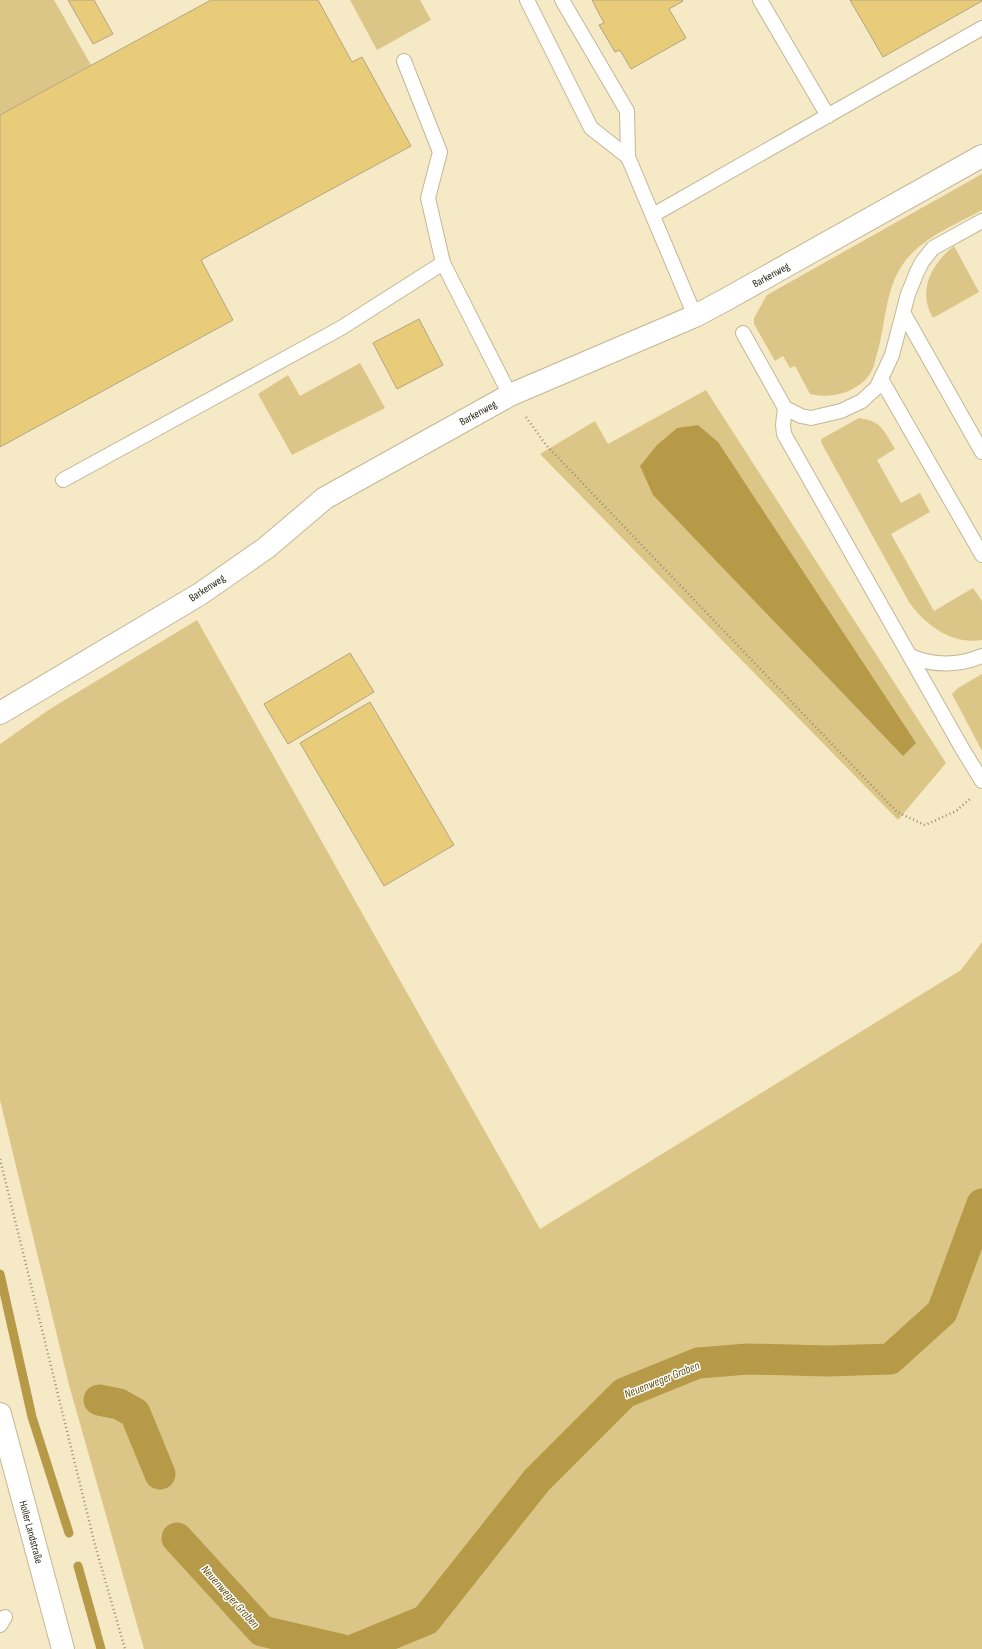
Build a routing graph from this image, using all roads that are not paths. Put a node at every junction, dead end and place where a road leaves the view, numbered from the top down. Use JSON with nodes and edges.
{"nodes":[{"id":1,"x":527,"y":0,"type":"edge"},
{"id":2,"x":562,"y":0,"type":"edge"},
{"id":3,"x":760,"y":0,"type":"edge"},
{"id":4,"x":982,"y":28,"type":"edge"},
{"id":5,"x":404,"y":61,"type":"dead end"},
{"id":6,"x":828,"y":116,"type":"junction"},
{"id":7,"x":982,"y":156,"type":"edge"},
{"id":8,"x":628,"y":157,"type":"junction"},
{"id":9,"x":653,"y":215,"type":"junction"},
{"id":10,"x":982,"y":221,"type":"edge"},
{"id":11,"x":443,"y":263,"type":"junction"},
{"id":12,"x":904,"y":314,"type":"junction"},
{"id":13,"x":695,"y":316,"type":"junction"},
{"id":14,"x":743,"y":333,"type":"dead end"},
{"id":15,"x":881,"y":379,"type":"junction"},
{"id":16,"x":510,"y":395,"type":"junction"},
{"id":17,"x":785,"y":408,"type":"junction"},
{"id":18,"x":982,"y":452,"type":"edge"},
{"id":19,"x":63,"y":480,"type":"dead end"},
{"id":20,"x":982,"y":555,"type":"edge"},
{"id":21,"x":910,"y":656,"type":"junction"},
{"id":22,"x":982,"y":656,"type":"edge"},
{"id":23,"x":0,"y":713,"type":"edge"},
{"id":24,"x":982,"y":781,"type":"edge"},
{"id":25,"x":0,"y":1414,"type":"edge"},
{"id":26,"x":63,"y":1649,"type":"edge"}],
"edges":[{"from":1,"to":8,"type":"lane"},
{"from":2,"to":8,"type":"lane"},
{"from":3,"to":6,"type":"lane"},
{"from":4,"to":6,"type":"lane"},
{"from":5,"to":11,"type":"lane"},
{"from":6,"to":9,"type":"lane"},
{"from":7,"to":13,"type":"street","name":"Barkenweg"},
{"from":8,"to":9,"type":"lane"},
{"from":9,"to":13,"type":"lane"},
{"from":10,"to":12,"type":"lane"},
{"from":11,"to":16,"type":"lane"},
{"from":11,"to":19,"type":"lane"},
{"from":12,"to":15,"type":"lane"},
{"from":12,"to":18,"type":"lane"},
{"from":13,"to":16,"type":"street","name":"Barkenweg"},
{"from":14,"to":17,"type":"lane"},
{"from":15,"to":17,"type":"lane"},
{"from":15,"to":20,"type":"lane"},
{"from":16,"to":23,"type":"street","name":"Barkenweg"},
{"from":17,"to":21,"type":"lane"},
{"from":21,"to":22,"type":"lane"},
{"from":21,"to":24,"type":"lane"},
{"from":25,"to":26,"type":"street","name":"Holler Landstraße"}]}
